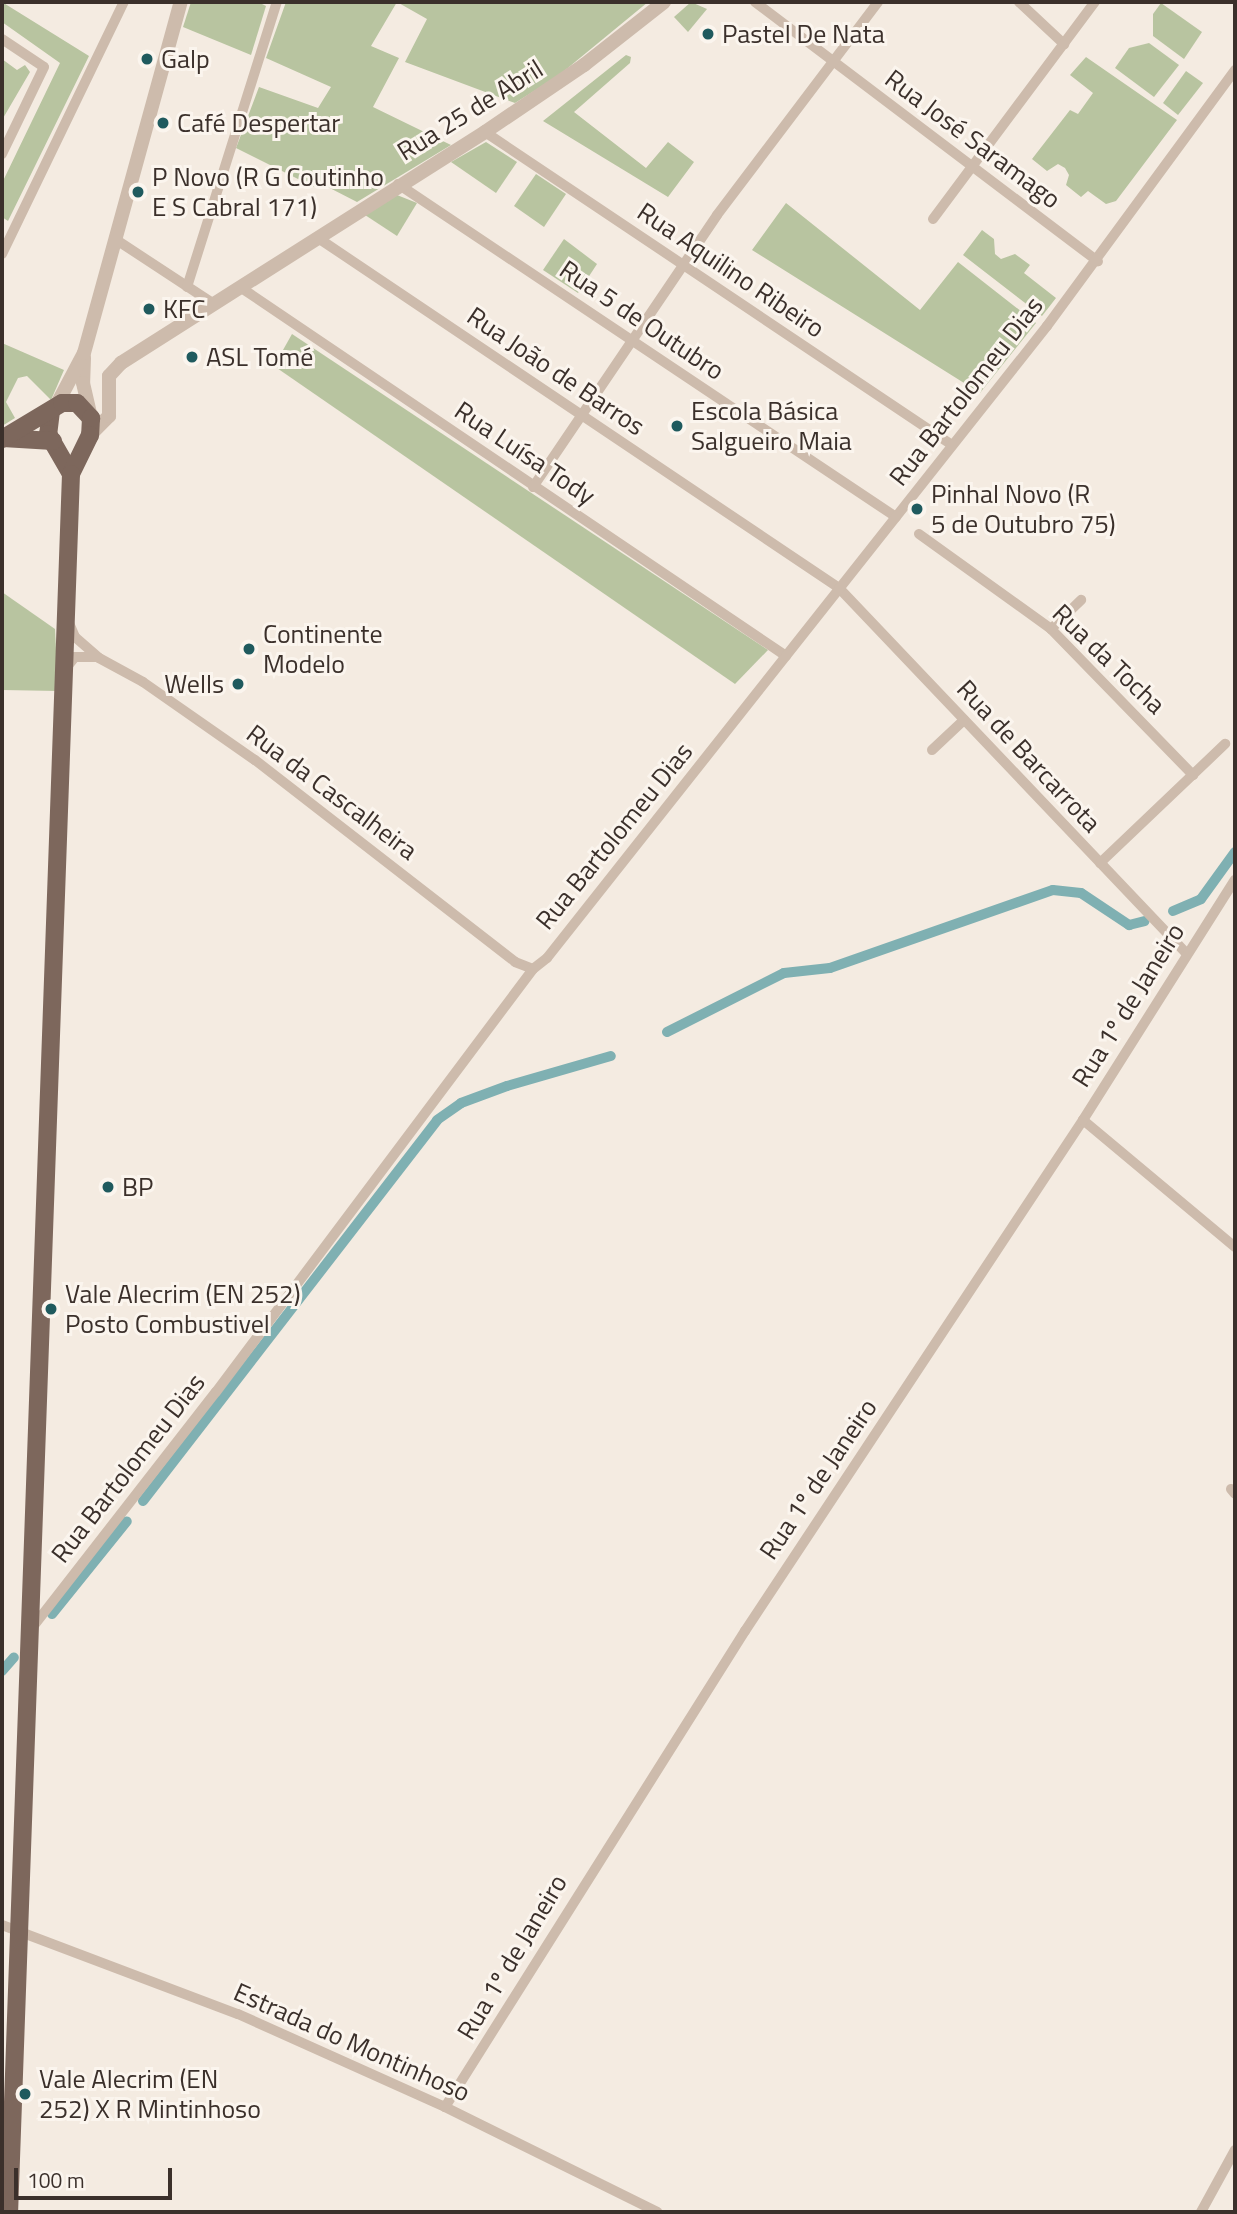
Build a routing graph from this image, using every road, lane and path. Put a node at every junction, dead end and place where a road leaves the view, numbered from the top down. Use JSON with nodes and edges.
{"nodes":[{"id":1,"x":124,"y":2,"type":"edge"},
{"id":2,"x":181,"y":2,"type":"edge"},
{"id":3,"x":278,"y":2,"type":"edge"},
{"id":4,"x":664,"y":2,"type":"edge"},
{"id":5,"x":755,"y":2,"type":"edge"},
{"id":6,"x":878,"y":2,"type":"edge"},
{"id":7,"x":1019,"y":2,"type":"edge"},
{"id":8,"x":1095,"y":2,"type":"edge"},
{"id":9,"x":2,"y":38,"type":"edge"},
{"id":10,"x":1064,"y":44,"type":"junction"},
{"id":11,"x":834,"y":61,"type":"junction"},
{"id":12,"x":1235,"y":70,"type":"edge"},
{"id":13,"x":485,"y":132,"type":"junction"},
{"id":14,"x":2,"y":154,"type":"edge"},
{"id":15,"x":972,"y":166,"type":"junction"},
{"id":16,"x":398,"y":184,"type":"junction"},
{"id":17,"x":933,"y":219,"type":"dead end"},
{"id":18,"x":318,"y":238,"type":"junction"},
{"id":19,"x":115,"y":239,"type":"junction"},
{"id":20,"x":5,"y":240,"type":"edge"},
{"id":21,"x":2,"y":254,"type":"edge"},
{"id":22,"x":1098,"y":261,"type":"junction"},
{"id":23,"x":684,"y":267,"type":"junction"},
{"id":24,"x":187,"y":287,"type":"junction"},
{"id":25,"x":240,"y":287,"type":"junction"},
{"id":26,"x":214,"y":304,"type":"junction"},
{"id":27,"x":634,"y":342,"type":"junction"},
{"id":28,"x":84,"y":353,"type":"junction"},
{"id":29,"x":54,"y":408,"type":"junction"},
{"id":30,"x":583,"y":417,"type":"junction"},
{"id":31,"x":89,"y":432,"type":"junction"},
{"id":32,"x":2,"y":439,"type":"edge"},
{"id":33,"x":54,"y":442,"type":"junction"},
{"id":34,"x":952,"y":445,"type":"junction"},
{"id":35,"x":71,"y":474,"type":"junction"},
{"id":36,"x":533,"y":487,"type":"junction"},
{"id":37,"x":896,"y":517,"type":"junction"},
{"id":38,"x":919,"y":534,"type":"dead end"},
{"id":39,"x":839,"y":588,"type":"junction"},
{"id":40,"x":1081,"y":600,"type":"dead end"},
{"id":41,"x":66,"y":614,"type":"junction"},
{"id":42,"x":1051,"y":629,"type":"junction"},
{"id":43,"x":786,"y":656,"type":"junction"},
{"id":44,"x":99,"y":658,"type":"junction"},
{"id":45,"x":64,"y":670,"type":"junction"},
{"id":46,"x":964,"y":720,"type":"junction"},
{"id":47,"x":1225,"y":744,"type":"dead end"},
{"id":48,"x":932,"y":750,"type":"dead end"},
{"id":49,"x":1193,"y":775,"type":"junction"},
{"id":50,"x":1100,"y":863,"type":"junction"},
{"id":51,"x":1235,"y":880,"type":"edge"},
{"id":52,"x":1187,"y":954,"type":"junction"},
{"id":53,"x":533,"y":968,"type":"junction"},
{"id":54,"x":1083,"y":1120,"type":"junction"},
{"id":55,"x":1235,"y":1247,"type":"edge"},
{"id":56,"x":30,"y":1630,"type":"junction"},
{"id":57,"x":2,"y":1926,"type":"edge"},
{"id":58,"x":20,"y":1934,"type":"junction"},
{"id":59,"x":445,"y":2107,"type":"junction"},
{"id":60,"x":1235,"y":2150,"type":"edge"},
{"id":61,"x":9,"y":2212,"type":"edge"},
{"id":62,"x":657,"y":2212,"type":"edge"},
{"id":63,"x":1201,"y":2212,"type":"edge"}],
"edges":[{"from":1,"to":20,"type":"street"},
{"from":2,"to":19,"type":"street"},
{"from":3,"to":24,"type":"street"},
{"from":4,"to":13,"type":"street","name":"Rua 25 de Abril"},
{"from":5,"to":11,"type":"street","name":"Rua José Saramago"},
{"from":6,"to":11,"type":"street"},
{"from":7,"to":10,"type":"street"},
{"from":8,"to":10,"type":"street"},
{"from":9,"to":14,"type":"street"},
{"from":10,"to":15,"type":"street"},
{"from":11,"to":15,"type":"street","name":"Rua José Saramago"},
{"from":11,"to":23,"type":"street"},
{"from":12,"to":22,"type":"street","name":"Rua Bartolomeu Dias"},
{"from":13,"to":16,"type":"street","name":"Rua 25 de Abril"},
{"from":13,"to":23,"type":"street","name":"Rua Aquilino Ribeiro"},
{"from":15,"to":17,"type":"street"},
{"from":15,"to":22,"type":"street","name":"Rua José Saramago"},
{"from":16,"to":18,"type":"street","name":"Rua 25 de Abril"},
{"from":16,"to":27,"type":"street","name":"Rua 5 de Outubro"},
{"from":18,"to":25,"type":"street","name":"Rua 25 de Abril"},
{"from":18,"to":30,"type":"street","name":"Rua João de Barros"},
{"from":19,"to":24,"type":"street"},
{"from":19,"to":28,"type":"street"},
{"from":20,"to":21,"type":"street"},
{"from":22,"to":34,"type":"street","name":"Rua Bartolomeu Dias"},
{"from":23,"to":27,"type":"street"},
{"from":23,"to":34,"type":"street","name":"Rua Aquilino Ribeiro"},
{"from":24,"to":26,"type":"street"},
{"from":25,"to":26,"type":"street","name":"Rua 25 de Abril"},
{"from":25,"to":36,"type":"street","name":"Rua Luísa Tody"},
{"from":26,"to":31,"type":"street","name":"Rua 25 de Abril"},
{"from":27,"to":30,"type":"street"},
{"from":27,"to":37,"type":"street","name":"Rua 5 de Outubro"},
{"from":28,"to":29,"type":"street"},
{"from":28,"to":31,"type":"street"},
{"from":29,"to":31,"type":"main road"},
{"from":29,"to":32,"type":"main road"},
{"from":29,"to":33,"type":"main road"},
{"from":30,"to":36,"type":"street"},
{"from":30,"to":39,"type":"street","name":"Rua João de Barros"},
{"from":31,"to":33,"type":"main road"},
{"from":31,"to":35,"type":"main road"},
{"from":32,"to":33,"type":"main road"},
{"from":33,"to":35,"type":"main road"},
{"from":34,"to":37,"type":"street","name":"Rua Bartolomeu Dias"},
{"from":35,"to":41,"type":"main road"},
{"from":36,"to":43,"type":"street","name":"Rua Luísa Tody"},
{"from":37,"to":39,"type":"street","name":"Rua Bartolomeu Dias"},
{"from":38,"to":42,"type":"street","name":"Rua da Tocha"},
{"from":39,"to":43,"type":"street","name":"Rua Bartolomeu Dias"},
{"from":39,"to":46,"type":"street","name":"Rua de Barcarrota"},
{"from":40,"to":42,"type":"street"},
{"from":41,"to":44,"type":"street","name":"Rua da Cascalheira"},
{"from":41,"to":45,"type":"main road"},
{"from":42,"to":49,"type":"street","name":"Rua da Tocha"},
{"from":43,"to":53,"type":"street","name":"Rua Bartolomeu Dias"},
{"from":44,"to":45,"type":"street"},
{"from":44,"to":53,"type":"street","name":"Rua da Cascalheira"},
{"from":45,"to":56,"type":"main road"},
{"from":46,"to":48,"type":"street"},
{"from":46,"to":50,"type":"street","name":"Rua de Barcarrota"},
{"from":47,"to":49,"type":"street"},
{"from":49,"to":50,"type":"street"},
{"from":50,"to":52,"type":"street","name":"Rua de Barcarrota"},
{"from":51,"to":52,"type":"street","name":"Rua 1º de Janeiro"},
{"from":52,"to":54,"type":"street","name":"Rua 1º de Janeiro"},
{"from":53,"to":56,"type":"street","name":"Rua Bartolomeu Dias"},
{"from":54,"to":55,"type":"street"},
{"from":54,"to":59,"type":"street","name":"Rua 1º de Janeiro"},
{"from":56,"to":58,"type":"main road"},
{"from":57,"to":58,"type":"street","name":"Estrada do Montinhoso"},
{"from":58,"to":59,"type":"street","name":"Estrada do Montinhoso"},
{"from":58,"to":61,"type":"main road"},
{"from":59,"to":62,"type":"street","name":"Estrada do Montinhoso"},
{"from":60,"to":63,"type":"street"}]}
